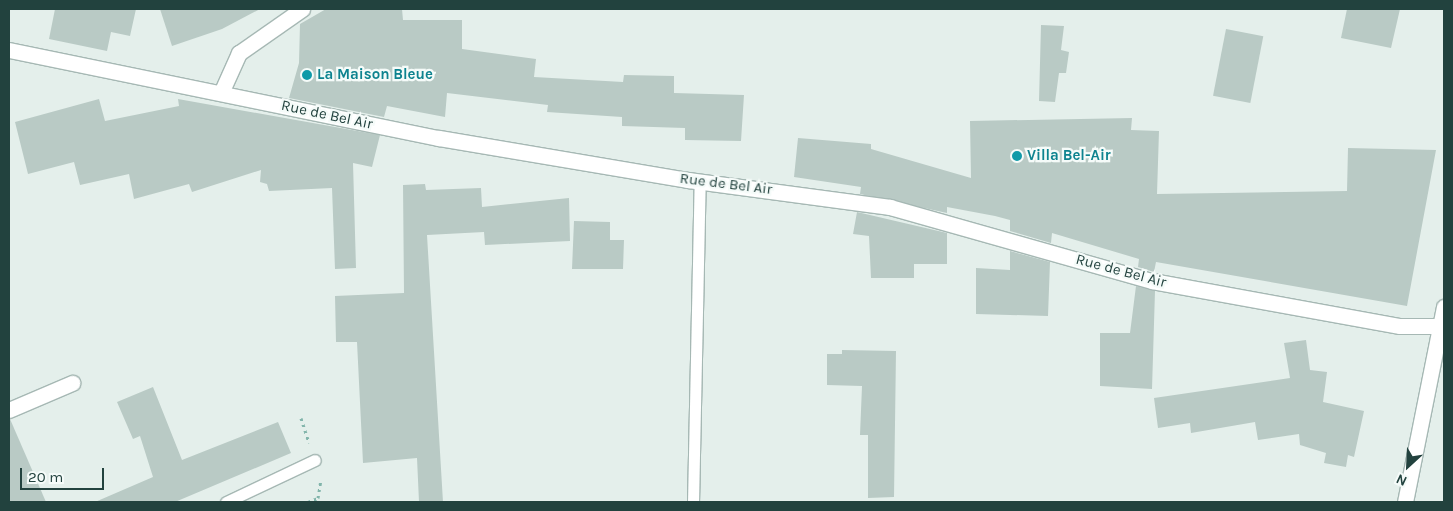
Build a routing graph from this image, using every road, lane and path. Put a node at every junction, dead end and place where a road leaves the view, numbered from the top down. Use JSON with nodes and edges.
{"nodes":[{"id":1,"x":302,"y":9,"type":"edge"},
{"id":2,"x":9,"y":50,"type":"edge"},
{"id":3,"x":221,"y":93,"type":"junction"},
{"id":4,"x":700,"y":181,"type":"junction"},
{"id":5,"x":1444,"y":307,"type":"edge"},
{"id":6,"x":1442,"y":325,"type":"edge"},
{"id":7,"x":72,"y":383,"type":"dead end"},
{"id":8,"x":9,"y":410,"type":"edge"},
{"id":9,"x":315,"y":460,"type":"joint"},
{"id":10,"x":226,"y":502,"type":"edge"},
{"id":11,"x":308,"y":502,"type":"edge"},
{"id":12,"x":693,"y":502,"type":"edge"},
{"id":13,"x":1405,"y":502,"type":"edge"}],
"edges":[{"from":1,"to":3,"type":"street"},
{"from":2,"to":3,"type":"street","name":"Rue de Bel Air"},
{"from":3,"to":4,"type":"street","name":"Rue de Bel Air"},
{"from":4,"to":6,"type":"street","name":"Rue de Bel Air"},
{"from":4,"to":12,"type":"lane"},
{"from":5,"to":6,"type":"street"},
{"from":6,"to":13,"type":"street"},
{"from":7,"to":8,"type":"street"},
{"from":9,"to":10,"type":"lane"},
{"from":9,"to":11,"type":"path"}]}
